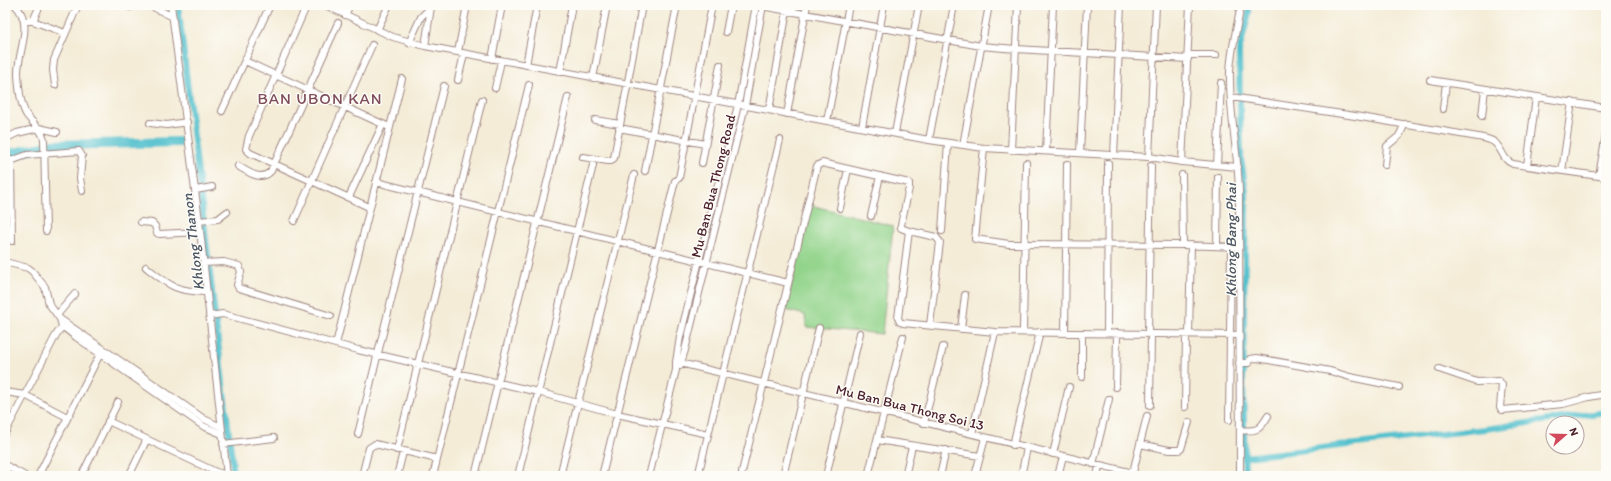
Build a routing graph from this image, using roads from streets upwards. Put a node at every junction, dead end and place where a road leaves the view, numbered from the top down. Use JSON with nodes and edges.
{"nodes":[{"id":1,"x":15,"y":5,"type":"edge"},
{"id":2,"x":40,"y":5,"type":"edge"},
{"id":3,"x":78,"y":5,"type":"edge"},
{"id":4,"x":149,"y":5,"type":"edge"},
{"id":5,"x":171,"y":5,"type":"edge"},
{"id":6,"x":270,"y":5,"type":"edge"},
{"id":7,"x":325,"y":5,"type":"edge"},
{"id":8,"x":350,"y":5,"type":"edge"},
{"id":9,"x":388,"y":5,"type":"edge"},
{"id":10,"x":467,"y":5,"type":"edge"},
{"id":11,"x":502,"y":5,"type":"edge"},
{"id":12,"x":537,"y":5,"type":"edge"},
{"id":13,"x":572,"y":5,"type":"edge"},
{"id":14,"x":607,"y":5,"type":"edge"},
{"id":15,"x":642,"y":5,"type":"edge"},
{"id":16,"x":677,"y":5,"type":"edge"},
{"id":17,"x":712,"y":5,"type":"edge"},
{"id":18,"x":731,"y":5,"type":"edge"},
{"id":19,"x":759,"y":5,"type":"edge"},
{"id":20,"x":807,"y":5,"type":"edge"},
{"id":21,"x":849,"y":5,"type":"edge"},
{"id":22,"x":884,"y":5,"type":"edge"},
{"id":23,"x":919,"y":5,"type":"edge"},
{"id":24,"x":954,"y":5,"type":"edge"},
{"id":25,"x":989,"y":5,"type":"edge"},
{"id":26,"x":1018,"y":5,"type":"edge"},
{"id":27,"x":1053,"y":5,"type":"edge"},
{"id":28,"x":1087,"y":5,"type":"edge"},
{"id":29,"x":1121,"y":5,"type":"edge"},
{"id":30,"x":1156,"y":5,"type":"edge"},
{"id":31,"x":1190,"y":5,"type":"edge"},
{"id":32,"x":1241,"y":5,"type":"edge"},
{"id":33,"x":431,"y":6,"type":"edge"},
{"id":34,"x":306,"y":7,"type":"dead end"},
{"id":35,"x":787,"y":11,"type":"junction"},
{"id":36,"x":345,"y":15,"type":"junction"},
{"id":37,"x":805,"y":15,"type":"junction"},
{"id":38,"x":173,"y":17,"type":"junction"},
{"id":39,"x":24,"y":21,"type":"junction"},
{"id":40,"x":33,"y":21,"type":"junction"},
{"id":41,"x":846,"y":22,"type":"junction"},
{"id":42,"x":338,"y":23,"type":"dead end"},
{"id":43,"x":879,"y":28,"type":"junction"},
{"id":44,"x":377,"y":30,"type":"junction"},
{"id":45,"x":726,"y":32,"type":"dead end"},
{"id":46,"x":66,"y":33,"type":"junction"},
{"id":47,"x":913,"y":34,"type":"junction"},
{"id":48,"x":948,"y":40,"type":"junction"},
{"id":49,"x":409,"y":43,"type":"junction"},
{"id":50,"x":372,"y":45,"type":"dead end"},
{"id":51,"x":425,"y":46,"type":"junction"},
{"id":52,"x":981,"y":46,"type":"junction"},
{"id":53,"x":1016,"y":50,"type":"junction"},
{"id":54,"x":1051,"y":51,"type":"junction"},
{"id":55,"x":461,"y":53,"type":"junction"},
{"id":56,"x":1084,"y":54,"type":"junction"},
{"id":57,"x":1119,"y":55,"type":"junction"},
{"id":58,"x":1216,"y":55,"type":"dead end"},
{"id":59,"x":1188,"y":57,"type":"junction"},
{"id":60,"x":1153,"y":58,"type":"junction"},
{"id":61,"x":492,"y":59,"type":"junction"},
{"id":62,"x":245,"y":61,"type":"junction"},
{"id":63,"x":501,"y":61,"type":"junction"},
{"id":64,"x":526,"y":65,"type":"junction"},
{"id":65,"x":720,"y":65,"type":"dead end"},
{"id":66,"x":560,"y":72,"type":"junction"},
{"id":67,"x":276,"y":76,"type":"junction"},
{"id":68,"x":402,"y":78,"type":"dead end"},
{"id":69,"x":593,"y":78,"type":"junction"},
{"id":70,"x":458,"y":80,"type":"dead end"},
{"id":71,"x":1430,"y":80,"type":"dead end"},
{"id":72,"x":1221,"y":83,"type":"dead end"},
{"id":73,"x":1446,"y":83,"type":"junction"},
{"id":74,"x":627,"y":84,"type":"junction"},
{"id":75,"x":55,"y":85,"type":"dead end"},
{"id":76,"x":529,"y":85,"type":"dead end"},
{"id":77,"x":444,"y":86,"type":"dead end"},
{"id":78,"x":495,"y":88,"type":"dead end"},
{"id":79,"x":1485,"y":89,"type":"junction"},
{"id":80,"x":307,"y":90,"type":"junction"},
{"id":81,"x":661,"y":90,"type":"junction"},
{"id":82,"x":568,"y":97,"type":"dead end"},
{"id":83,"x":694,"y":97,"type":"junction"},
{"id":84,"x":1536,"y":97,"type":"junction"},
{"id":85,"x":1233,"y":98,"type":"junction"},
{"id":86,"x":482,"y":100,"type":"dead end"},
{"id":87,"x":714,"y":100,"type":"junction"},
{"id":88,"x":1572,"y":102,"type":"junction"},
{"id":89,"x":738,"y":105,"type":"junction"},
{"id":90,"x":345,"y":106,"type":"junction"},
{"id":91,"x":745,"y":106,"type":"junction"},
{"id":92,"x":1606,"y":108,"type":"edge"},
{"id":93,"x":1443,"y":109,"type":"dead end"},
{"id":94,"x":769,"y":110,"type":"junction"},
{"id":95,"x":222,"y":111,"type":"dead end"},
{"id":96,"x":787,"y":114,"type":"junction"},
{"id":97,"x":1482,"y":116,"type":"dead end"},
{"id":98,"x":595,"y":120,"type":"dead end"},
{"id":99,"x":827,"y":121,"type":"junction"},
{"id":100,"x":187,"y":122,"type":"junction"},
{"id":101,"x":150,"y":123,"type":"dead end"},
{"id":102,"x":1405,"y":124,"type":"junction"},
{"id":103,"x":386,"y":126,"type":"junction"},
{"id":104,"x":619,"y":126,"type":"junction"},
{"id":105,"x":862,"y":127,"type":"junction"},
{"id":106,"x":39,"y":128,"type":"junction"},
{"id":107,"x":58,"y":132,"type":"dead end"},
{"id":108,"x":895,"y":133,"type":"junction"},
{"id":109,"x":1606,"y":134,"type":"edge"},
{"id":110,"x":652,"y":135,"type":"junction"},
{"id":111,"x":5,"y":139,"type":"edge"},
{"id":112,"x":780,"y":140,"type":"dead end"},
{"id":113,"x":929,"y":140,"type":"junction"},
{"id":114,"x":686,"y":141,"type":"junction"},
{"id":115,"x":948,"y":142,"type":"junction"},
{"id":116,"x":705,"y":144,"type":"junction"},
{"id":117,"x":963,"y":145,"type":"junction"},
{"id":118,"x":984,"y":148,"type":"junction"},
{"id":119,"x":1011,"y":150,"type":"junction"},
{"id":120,"x":44,"y":152,"type":"junction"},
{"id":121,"x":1046,"y":152,"type":"junction"},
{"id":122,"x":1080,"y":153,"type":"junction"},
{"id":123,"x":1114,"y":155,"type":"junction"},
{"id":124,"x":583,"y":157,"type":"dead end"},
{"id":125,"x":1149,"y":157,"type":"junction"},
{"id":126,"x":8,"y":162,"type":"edge"},
{"id":127,"x":1182,"y":162,"type":"junction"},
{"id":128,"x":275,"y":163,"type":"junction"},
{"id":129,"x":702,"y":163,"type":"dead end"},
{"id":130,"x":1026,"y":163,"type":"dead end"},
{"id":131,"x":1108,"y":163,"type":"dead end"},
{"id":132,"x":1067,"y":164,"type":"dead end"},
{"id":133,"x":593,"y":165,"type":"dead end"},
{"id":134,"x":1217,"y":165,"type":"junction"},
{"id":135,"x":238,"y":166,"type":"dead end"},
{"id":136,"x":1151,"y":166,"type":"dead end"},
{"id":137,"x":1385,"y":166,"type":"dead end"},
{"id":138,"x":1528,"y":166,"type":"junction"},
{"id":139,"x":1238,"y":167,"type":"junction"},
{"id":140,"x":848,"y":169,"type":"junction"},
{"id":141,"x":1562,"y":170,"type":"junction"},
{"id":142,"x":646,"y":171,"type":"dead end"},
{"id":143,"x":634,"y":174,"type":"dead end"},
{"id":144,"x":1182,"y":175,"type":"dead end"},
{"id":145,"x":880,"y":176,"type":"junction"},
{"id":146,"x":1218,"y":177,"type":"dead end"},
{"id":147,"x":1603,"y":177,"type":"edge"},
{"id":148,"x":312,"y":180,"type":"junction"},
{"id":149,"x":376,"y":182,"type":"junction"},
{"id":150,"x":210,"y":188,"type":"dead end"},
{"id":151,"x":197,"y":190,"type":"junction"},
{"id":152,"x":82,"y":191,"type":"dead end"},
{"id":153,"x":417,"y":193,"type":"junction"},
{"id":154,"x":349,"y":197,"type":"junction"},
{"id":155,"x":458,"y":202,"type":"junction"},
{"id":156,"x":370,"y":207,"type":"junction"},
{"id":157,"x":840,"y":208,"type":"dead end"},
{"id":158,"x":227,"y":212,"type":"dead end"},
{"id":159,"x":497,"y":212,"type":"junction"},
{"id":160,"x":871,"y":216,"type":"dead end"},
{"id":161,"x":294,"y":220,"type":"dead end"},
{"id":162,"x":201,"y":221,"type":"junction"},
{"id":163,"x":141,"y":222,"type":"dead end"},
{"id":164,"x":537,"y":222,"type":"junction"},
{"id":165,"x":942,"y":230,"type":"dead end"},
{"id":166,"x":46,"y":231,"type":"dead end"},
{"id":167,"x":909,"y":231,"type":"junction"},
{"id":168,"x":200,"y":232,"type":"junction"},
{"id":169,"x":578,"y":232,"type":"junction"},
{"id":170,"x":12,"y":241,"type":"dead end"},
{"id":171,"x":618,"y":242,"type":"junction"},
{"id":172,"x":1024,"y":244,"type":"junction"},
{"id":173,"x":1067,"y":244,"type":"junction"},
{"id":174,"x":1108,"y":244,"type":"junction"},
{"id":175,"x":1149,"y":245,"type":"junction"},
{"id":176,"x":1183,"y":245,"type":"junction"},
{"id":177,"x":1191,"y":245,"type":"junction"},
{"id":178,"x":1217,"y":246,"type":"junction"},
{"id":179,"x":1231,"y":247,"type":"junction"},
{"id":180,"x":1239,"y":247,"type":"junction"},
{"id":181,"x":658,"y":252,"type":"junction"},
{"id":182,"x":699,"y":261,"type":"junction"},
{"id":183,"x":5,"y":262,"type":"edge"},
{"id":184,"x":205,"y":263,"type":"junction"},
{"id":185,"x":706,"y":263,"type":"junction"},
{"id":186,"x":146,"y":266,"type":"dead end"},
{"id":187,"x":748,"y":273,"type":"junction"},
{"id":188,"x":788,"y":283,"type":"junction"},
{"id":189,"x":206,"y":292,"type":"junction"},
{"id":190,"x":76,"y":294,"type":"dead end"},
{"id":191,"x":965,"y":295,"type":"dead end"},
{"id":192,"x":211,"y":315,"type":"junction"},
{"id":193,"x":331,"y":316,"type":"dead end"},
{"id":194,"x":61,"y":321,"type":"junction"},
{"id":195,"x":930,"y":325,"type":"junction"},
{"id":196,"x":819,"y":328,"type":"dead end"},
{"id":197,"x":961,"y":329,"type":"junction"},
{"id":198,"x":1023,"y":331,"type":"junction"},
{"id":199,"x":995,"y":332,"type":"junction"},
{"id":200,"x":1040,"y":332,"type":"junction"},
{"id":201,"x":860,"y":333,"type":"dead end"},
{"id":202,"x":1065,"y":333,"type":"junction"},
{"id":203,"x":1082,"y":333,"type":"junction"},
{"id":204,"x":1106,"y":333,"type":"junction"},
{"id":205,"x":1116,"y":333,"type":"junction"},
{"id":206,"x":1150,"y":334,"type":"junction"},
{"id":207,"x":1188,"y":334,"type":"junction"},
{"id":208,"x":1231,"y":335,"type":"junction"},
{"id":209,"x":1238,"y":335,"type":"junction"},
{"id":210,"x":903,"y":337,"type":"dead end"},
{"id":211,"x":336,"y":344,"type":"junction"},
{"id":212,"x":943,"y":347,"type":"dead end"},
{"id":213,"x":101,"y":352,"type":"junction"},
{"id":214,"x":378,"y":354,"type":"junction"},
{"id":215,"x":418,"y":363,"type":"junction"},
{"id":216,"x":678,"y":363,"type":"junction"},
{"id":217,"x":1243,"y":363,"type":"junction"},
{"id":218,"x":1439,"y":369,"type":"dead end"},
{"id":219,"x":458,"y":373,"type":"junction"},
{"id":220,"x":724,"y":374,"type":"junction"},
{"id":221,"x":1082,"y":376,"type":"dead end"},
{"id":222,"x":498,"y":383,"type":"junction"},
{"id":223,"x":764,"y":383,"type":"junction"},
{"id":224,"x":151,"y":386,"type":"junction"},
{"id":225,"x":1069,"y":387,"type":"dead end"},
{"id":226,"x":1116,"y":387,"type":"dead end"},
{"id":227,"x":1399,"y":387,"type":"dead end"},
{"id":228,"x":5,"y":392,"type":"edge"},
{"id":229,"x":538,"y":392,"type":"junction"},
{"id":230,"x":804,"y":393,"type":"junction"},
{"id":231,"x":1606,"y":394,"type":"edge"},
{"id":232,"x":25,"y":395,"type":"junction"},
{"id":233,"x":1109,"y":399,"type":"dead end"},
{"id":234,"x":118,"y":402,"type":"dead end"},
{"id":235,"x":578,"y":403,"type":"junction"},
{"id":236,"x":844,"y":403,"type":"junction"},
{"id":237,"x":1150,"y":406,"type":"dead end"},
{"id":238,"x":1185,"y":407,"type":"dead end"},
{"id":239,"x":884,"y":413,"type":"junction"},
{"id":240,"x":617,"y":414,"type":"junction"},
{"id":241,"x":1147,"y":416,"type":"dead end"},
{"id":242,"x":1268,"y":416,"type":"dead end"},
{"id":243,"x":67,"y":417,"type":"junction"},
{"id":244,"x":1229,"y":420,"type":"dead end"},
{"id":245,"x":108,"y":421,"type":"junction"},
{"id":246,"x":1189,"y":422,"type":"dead end"},
{"id":247,"x":662,"y":423,"type":"junction"},
{"id":248,"x":924,"y":423,"type":"junction"},
{"id":249,"x":221,"y":427,"type":"junction"},
{"id":250,"x":1242,"y":430,"type":"junction"},
{"id":251,"x":5,"y":433,"type":"edge"},
{"id":252,"x":222,"y":434,"type":"junction"},
{"id":253,"x":358,"y":434,"type":"dead end"},
{"id":254,"x":708,"y":434,"type":"junction"},
{"id":255,"x":972,"y":434,"type":"junction"},
{"id":256,"x":274,"y":438,"type":"dead end"},
{"id":257,"x":985,"y":438,"type":"junction"},
{"id":258,"x":146,"y":440,"type":"junction"},
{"id":259,"x":877,"y":440,"type":"junction"},
{"id":260,"x":226,"y":443,"type":"junction"},
{"id":261,"x":1140,"y":444,"type":"junction"},
{"id":262,"x":1013,"y":445,"type":"junction"},
{"id":263,"x":912,"y":446,"type":"junction"},
{"id":264,"x":1027,"y":448,"type":"junction"},
{"id":265,"x":946,"y":450,"type":"junction"},
{"id":266,"x":400,"y":451,"type":"junction"},
{"id":267,"x":1053,"y":454,"type":"junction"},
{"id":268,"x":980,"y":456,"type":"junction"},
{"id":269,"x":1063,"y":456,"type":"junction"},
{"id":270,"x":437,"y":459,"type":"junction"},
{"id":271,"x":5,"y":465,"type":"edge"},
{"id":272,"x":1096,"y":465,"type":"junction"},
{"id":273,"x":742,"y":472,"type":"dead end"},
{"id":274,"x":82,"y":475,"type":"dead end"},
{"id":275,"x":227,"y":475,"type":"edge"},
{"id":276,"x":1133,"y":475,"type":"edge"},
{"id":277,"x":25,"y":476,"type":"edge"},
{"id":278,"x":38,"y":476,"type":"edge"},
{"id":279,"x":129,"y":476,"type":"edge"},
{"id":280,"x":362,"y":476,"type":"edge"},
{"id":281,"x":397,"y":476,"type":"edge"},
{"id":282,"x":432,"y":476,"type":"edge"},
{"id":283,"x":475,"y":476,"type":"edge"},
{"id":284,"x":518,"y":476,"type":"edge"},
{"id":285,"x":560,"y":476,"type":"edge"},
{"id":286,"x":602,"y":476,"type":"edge"},
{"id":287,"x":649,"y":476,"type":"edge"},
{"id":288,"x":698,"y":476,"type":"edge"},
{"id":289,"x":783,"y":476,"type":"edge"},
{"id":290,"x":826,"y":476,"type":"edge"},
{"id":291,"x":868,"y":476,"type":"edge"},
{"id":292,"x":905,"y":476,"type":"edge"},
{"id":293,"x":940,"y":476,"type":"edge"},
{"id":294,"x":976,"y":476,"type":"edge"},
{"id":295,"x":1021,"y":476,"type":"edge"},
{"id":296,"x":1058,"y":476,"type":"edge"},
{"id":297,"x":1097,"y":476,"type":"edge"},
{"id":298,"x":1240,"y":476,"type":"edge"}],
"edges":[{"from":1,"to":39,"type":"street"},
{"from":2,"to":40,"type":"street"},
{"from":3,"to":46,"type":"street"},
{"from":4,"to":38,"type":"street"},
{"from":5,"to":38,"type":"street"},
{"from":6,"to":62,"type":"street"},
{"from":7,"to":36,"type":"street"},
{"from":8,"to":36,"type":"street"},
{"from":9,"to":44,"type":"street"},
{"from":10,"to":55,"type":"street"},
{"from":11,"to":61,"type":"street"},
{"from":12,"to":64,"type":"street"},
{"from":13,"to":66,"type":"street"},
{"from":14,"to":69,"type":"street"},
{"from":15,"to":74,"type":"street"},
{"from":16,"to":81,"type":"street"},
{"from":17,"to":83,"type":"street"},
{"from":18,"to":45,"type":"street"},
{"from":19,"to":35,"type":"street"},
{"from":19,"to":89,"type":"street","name":"Mu Ban Bua Thong Road"},
{"from":19,"to":91,"type":"street","name":"Mu Ban Bua Thong Road"},
{"from":20,"to":37,"type":"street"},
{"from":21,"to":41,"type":"street"},
{"from":22,"to":43,"type":"street"},
{"from":23,"to":47,"type":"street"},
{"from":24,"to":48,"type":"street"},
{"from":25,"to":52,"type":"street"},
{"from":26,"to":53,"type":"street"},
{"from":27,"to":54,"type":"street"},
{"from":28,"to":56,"type":"street"},
{"from":29,"to":57,"type":"street"},
{"from":30,"to":60,"type":"street"},
{"from":31,"to":59,"type":"street"},
{"from":32,"to":85,"type":"street"},
{"from":33,"to":49,"type":"street"},
{"from":33,"to":51,"type":"street"},
{"from":34,"to":67,"type":"street"},
{"from":35,"to":37,"type":"street"},
{"from":35,"to":94,"type":"street"},
{"from":36,"to":44,"type":"street"},
{"from":37,"to":41,"type":"street"},
{"from":37,"to":96,"type":"street"},
{"from":38,"to":100,"type":"street"},
{"from":39,"to":40,"type":"street"},
{"from":39,"to":106,"type":"street"},
{"from":40,"to":46,"type":"street"},
{"from":41,"to":43,"type":"street"},
{"from":41,"to":99,"type":"street"},
{"from":42,"to":80,"type":"street"},
{"from":43,"to":47,"type":"street"},
{"from":43,"to":105,"type":"street"},
{"from":44,"to":49,"type":"street"},
{"from":46,"to":75,"type":"street"},
{"from":47,"to":48,"type":"street"},
{"from":47,"to":108,"type":"street"},
{"from":48,"to":52,"type":"street"},
{"from":48,"to":113,"type":"street"},
{"from":49,"to":51,"type":"street"},
{"from":50,"to":90,"type":"street"},
{"from":51,"to":55,"type":"street"},
{"from":52,"to":53,"type":"street"},
{"from":52,"to":117,"type":"street"},
{"from":53,"to":54,"type":"street"},
{"from":53,"to":119,"type":"street"},
{"from":54,"to":56,"type":"street"},
{"from":54,"to":121,"type":"street"},
{"from":55,"to":61,"type":"street"},
{"from":55,"to":70,"type":"street"},
{"from":56,"to":57,"type":"street"},
{"from":56,"to":122,"type":"street"},
{"from":57,"to":60,"type":"street"},
{"from":57,"to":123,"type":"street"},
{"from":58,"to":59,"type":"street"},
{"from":59,"to":60,"type":"street"},
{"from":59,"to":127,"type":"street"},
{"from":60,"to":125,"type":"street"},
{"from":61,"to":63,"type":"street"},
{"from":62,"to":67,"type":"street"},
{"from":62,"to":95,"type":"street"},
{"from":63,"to":64,"type":"street"},
{"from":63,"to":78,"type":"street"},
{"from":64,"to":66,"type":"street"},
{"from":65,"to":87,"type":"street"},
{"from":66,"to":69,"type":"street"},
{"from":67,"to":80,"type":"street"},
{"from":67,"to":128,"type":"street"},
{"from":68,"to":103,"type":"street"},
{"from":69,"to":74,"type":"street"},
{"from":71,"to":73,"type":"street"},
{"from":72,"to":134,"type":"street"},
{"from":73,"to":79,"type":"street"},
{"from":73,"to":93,"type":"street"},
{"from":74,"to":81,"type":"street"},
{"from":74,"to":104,"type":"street"},
{"from":76,"to":159,"type":"street"},
{"from":77,"to":153,"type":"street"},
{"from":79,"to":84,"type":"street"},
{"from":79,"to":97,"type":"street"},
{"from":80,"to":90,"type":"street"},
{"from":80,"to":128,"type":"street"},
{"from":81,"to":83,"type":"street"},
{"from":81,"to":110,"type":"street"},
{"from":82,"to":164,"type":"street"},
{"from":83,"to":87,"type":"street"},
{"from":83,"to":114,"type":"street"},
{"from":84,"to":88,"type":"street"},
{"from":84,"to":138,"type":"street"},
{"from":85,"to":102,"type":"street"},
{"from":85,"to":139,"type":"street"},
{"from":86,"to":155,"type":"street"},
{"from":87,"to":89,"type":"street"},
{"from":87,"to":116,"type":"street"},
{"from":88,"to":92,"type":"street"},
{"from":88,"to":141,"type":"street"},
{"from":89,"to":91,"type":"street"},
{"from":89,"to":182,"type":"street","name":"Mu Ban Bua Thong Road"},
{"from":90,"to":103,"type":"street"},
{"from":90,"to":148,"type":"street"},
{"from":91,"to":94,"type":"street"},
{"from":91,"to":185,"type":"street","name":"Mu Ban Bua Thong Road"},
{"from":94,"to":96,"type":"street"},
{"from":96,"to":99,"type":"street"},
{"from":98,"to":104,"type":"street"},
{"from":99,"to":105,"type":"street"},
{"from":100,"to":101,"type":"street"},
{"from":100,"to":151,"type":"street"},
{"from":102,"to":137,"type":"street"},
{"from":102,"to":138,"type":"street"},
{"from":103,"to":149,"type":"street"},
{"from":103,"to":154,"type":"street"},
{"from":104,"to":110,"type":"street"},
{"from":104,"to":124,"type":"street"},
{"from":105,"to":108,"type":"street"},
{"from":106,"to":107,"type":"street"},
{"from":106,"to":111,"type":"street"},
{"from":106,"to":120,"type":"street"},
{"from":108,"to":113,"type":"street"},
{"from":109,"to":147,"type":"street"},
{"from":110,"to":114,"type":"street"},
{"from":110,"to":142,"type":"street"},
{"from":112,"to":187,"type":"street"},
{"from":113,"to":115,"type":"street"},
{"from":114,"to":116,"type":"street"},
{"from":114,"to":181,"type":"street"},
{"from":115,"to":117,"type":"street"},
{"from":115,"to":165,"type":"street"},
{"from":116,"to":129,"type":"street"},
{"from":117,"to":118,"type":"street"},
{"from":118,"to":119,"type":"street"},
{"from":118,"to":172,"type":"street"},
{"from":119,"to":121,"type":"street"},
{"from":120,"to":126,"type":"street"},
{"from":120,"to":152,"type":"street"},
{"from":120,"to":166,"type":"street"},
{"from":121,"to":122,"type":"street"},
{"from":122,"to":123,"type":"street"},
{"from":123,"to":125,"type":"street"},
{"from":125,"to":127,"type":"street"},
{"from":126,"to":170,"type":"street"},
{"from":127,"to":134,"type":"street"},
{"from":128,"to":135,"type":"street"},
{"from":128,"to":148,"type":"street"},
{"from":130,"to":172,"type":"street"},
{"from":131,"to":174,"type":"street"},
{"from":132,"to":173,"type":"street"},
{"from":133,"to":169,"type":"street"},
{"from":134,"to":139,"type":"street"},
{"from":136,"to":175,"type":"street"},
{"from":138,"to":141,"type":"street"},
{"from":139,"to":180,"type":"street"},
{"from":140,"to":145,"type":"street"},
{"from":140,"to":157,"type":"street"},
{"from":140,"to":188,"type":"street"},
{"from":141,"to":147,"type":"street"},
{"from":143,"to":171,"type":"street"},
{"from":144,"to":176,"type":"street"},
{"from":145,"to":160,"type":"street"},
{"from":145,"to":167,"type":"street"},
{"from":146,"to":178,"type":"street"},
{"from":148,"to":154,"type":"street"},
{"from":148,"to":161,"type":"street"},
{"from":149,"to":153,"type":"street"},
{"from":149,"to":156,"type":"street"},
{"from":150,"to":151,"type":"street"},
{"from":151,"to":162,"type":"street"},
{"from":153,"to":155,"type":"street"},
{"from":153,"to":214,"type":"street"},
{"from":154,"to":156,"type":"street"},
{"from":155,"to":159,"type":"street"},
{"from":155,"to":215,"type":"street"},
{"from":156,"to":211,"type":"street"},
{"from":158,"to":162,"type":"street"},
{"from":159,"to":164,"type":"street"},
{"from":159,"to":219,"type":"street"},
{"from":162,"to":168,"type":"street"},
{"from":163,"to":168,"type":"street"},
{"from":164,"to":169,"type":"street"},
{"from":164,"to":222,"type":"street"},
{"from":167,"to":195,"type":"street"},
{"from":167,"to":195,"type":"street"},
{"from":168,"to":184,"type":"street"},
{"from":169,"to":171,"type":"street"},
{"from":169,"to":229,"type":"street"},
{"from":171,"to":181,"type":"street"},
{"from":171,"to":235,"type":"street"},
{"from":172,"to":173,"type":"street"},
{"from":172,"to":198,"type":"street"},
{"from":173,"to":174,"type":"street"},
{"from":173,"to":202,"type":"street"},
{"from":174,"to":175,"type":"street"},
{"from":174,"to":204,"type":"street"},
{"from":175,"to":176,"type":"street"},
{"from":175,"to":206,"type":"street"},
{"from":176,"to":177,"type":"street"},
{"from":177,"to":178,"type":"street"},
{"from":177,"to":207,"type":"street"},
{"from":178,"to":179,"type":"street"},
{"from":179,"to":180,"type":"street"},
{"from":179,"to":208,"type":"street"},
{"from":180,"to":209,"type":"street"},
{"from":181,"to":182,"type":"street"},
{"from":181,"to":240,"type":"street"},
{"from":182,"to":185,"type":"street"},
{"from":182,"to":216,"type":"street","name":"Mu Ban Bua Thong Road"},
{"from":183,"to":194,"type":"street"},
{"from":184,"to":189,"type":"street"},
{"from":184,"to":193,"type":"street"},
{"from":185,"to":187,"type":"street"},
{"from":185,"to":216,"type":"street","name":"Mu Ban Bua Thong Road"},
{"from":186,"to":189,"type":"street"},
{"from":187,"to":188,"type":"street"},
{"from":187,"to":220,"type":"street"},
{"from":188,"to":223,"type":"street"},
{"from":189,"to":192,"type":"street"},
{"from":190,"to":194,"type":"street"},
{"from":191,"to":197,"type":"street"},
{"from":192,"to":211,"type":"street"},
{"from":192,"to":249,"type":"street"},
{"from":194,"to":213,"type":"street"},
{"from":194,"to":232,"type":"street"},
{"from":195,"to":197,"type":"street"},
{"from":196,"to":230,"type":"street"},
{"from":197,"to":199,"type":"street"},
{"from":198,"to":199,"type":"street"},
{"from":198,"to":200,"type":"street"},
{"from":199,"to":255,"type":"street"},
{"from":200,"to":202,"type":"street"},
{"from":200,"to":262,"type":"street"},
{"from":201,"to":236,"type":"street"},
{"from":202,"to":203,"type":"street"},
{"from":203,"to":204,"type":"street"},
{"from":203,"to":221,"type":"street"},
{"from":204,"to":205,"type":"street"},
{"from":205,"to":206,"type":"street"},
{"from":205,"to":226,"type":"street"},
{"from":206,"to":207,"type":"street"},
{"from":206,"to":237,"type":"street"},
{"from":207,"to":208,"type":"street"},
{"from":207,"to":238,"type":"street"},
{"from":208,"to":209,"type":"street"},
{"from":208,"to":244,"type":"street"},
{"from":209,"to":217,"type":"street"},
{"from":210,"to":239,"type":"street"},
{"from":211,"to":214,"type":"street"},
{"from":212,"to":248,"type":"street"},
{"from":213,"to":224,"type":"street"},
{"from":213,"to":243,"type":"street"},
{"from":214,"to":215,"type":"street"},
{"from":214,"to":253,"type":"street"},
{"from":215,"to":219,"type":"street"},
{"from":215,"to":266,"type":"street"},
{"from":216,"to":220,"type":"street","name":"Mu Ban Bua Thong Soi 13"},
{"from":216,"to":247,"type":"street","name":"Mu Ban Bua Thong Road"},
{"from":217,"to":227,"type":"street"},
{"from":217,"to":250,"type":"street"},
{"from":218,"to":231,"type":"street"},
{"from":219,"to":222,"type":"street"},
{"from":219,"to":270,"type":"street"},
{"from":220,"to":223,"type":"street","name":"Mu Ban Bua Thong Soi 13"},
{"from":220,"to":254,"type":"street"},
{"from":222,"to":229,"type":"street"},
{"from":222,"to":283,"type":"street"},
{"from":223,"to":230,"type":"street","name":"Mu Ban Bua Thong Soi 13"},
{"from":223,"to":273,"type":"street"},
{"from":224,"to":249,"type":"street"},
{"from":224,"to":252,"type":"street"},
{"from":225,"to":267,"type":"street"},
{"from":228,"to":232,"type":"street"},
{"from":229,"to":235,"type":"street"},
{"from":229,"to":284,"type":"street"},
{"from":230,"to":236,"type":"street","name":"Mu Ban Bua Thong Soi 13"},
{"from":230,"to":289,"type":"street"},
{"from":232,"to":243,"type":"street"},
{"from":232,"to":251,"type":"street"},
{"from":233,"to":272,"type":"street"},
{"from":234,"to":245,"type":"street"},
{"from":235,"to":240,"type":"street"},
{"from":235,"to":285,"type":"street"},
{"from":236,"to":239,"type":"street","name":"Mu Ban Bua Thong Soi 13"},
{"from":236,"to":290,"type":"street"},
{"from":239,"to":248,"type":"street","name":"Mu Ban Bua Thong Soi 13"},
{"from":239,"to":259,"type":"street"},
{"from":240,"to":247,"type":"street"},
{"from":240,"to":286,"type":"street"},
{"from":241,"to":261,"type":"street"},
{"from":242,"to":250,"type":"street"},
{"from":243,"to":278,"type":"street"},
{"from":245,"to":258,"type":"street"},
{"from":245,"to":274,"type":"street"},
{"from":246,"to":261,"type":"street"},
{"from":247,"to":254,"type":"street"},
{"from":247,"to":287,"type":"street","name":"Mu Ban Bua Thong Road"},
{"from":248,"to":255,"type":"street","name":"Mu Ban Bua Thong Soi 13"},
{"from":249,"to":252,"type":"street"},
{"from":250,"to":298,"type":"street"},
{"from":252,"to":260,"type":"street"},
{"from":254,"to":288,"type":"street"},
{"from":255,"to":257,"type":"street","name":"Mu Ban Bua Thong Soi 13"},
{"from":256,"to":260,"type":"street"},
{"from":257,"to":262,"type":"street","name":"Mu Ban Bua Thong Soi 13"},
{"from":257,"to":268,"type":"street"},
{"from":258,"to":275,"type":"street"},
{"from":258,"to":279,"type":"street"},
{"from":259,"to":263,"type":"street"},
{"from":259,"to":291,"type":"street"},
{"from":260,"to":275,"type":"street"},
{"from":261,"to":276,"type":"street"},
{"from":262,"to":264,"type":"street","name":"Mu Ban Bua Thong Soi 13"},
{"from":263,"to":265,"type":"street"},
{"from":263,"to":292,"type":"street"},
{"from":264,"to":267,"type":"street","name":"Mu Ban Bua Thong Soi 13"},
{"from":264,"to":295,"type":"street"},
{"from":265,"to":268,"type":"street"},
{"from":265,"to":293,"type":"street"},
{"from":266,"to":270,"type":"street"},
{"from":266,"to":280,"type":"street"},
{"from":266,"to":281,"type":"street"},
{"from":267,"to":269,"type":"street","name":"Mu Ban Bua Thong Soi 13"},
{"from":268,"to":294,"type":"street"},
{"from":269,"to":272,"type":"street","name":"Mu Ban Bua Thong Soi 13"},
{"from":269,"to":296,"type":"street"},
{"from":270,"to":282,"type":"street"},
{"from":271,"to":277,"type":"street"},
{"from":272,"to":276,"type":"street","name":"Mu Ban Bua Thong Soi 13"},
{"from":272,"to":297,"type":"street"}]}
